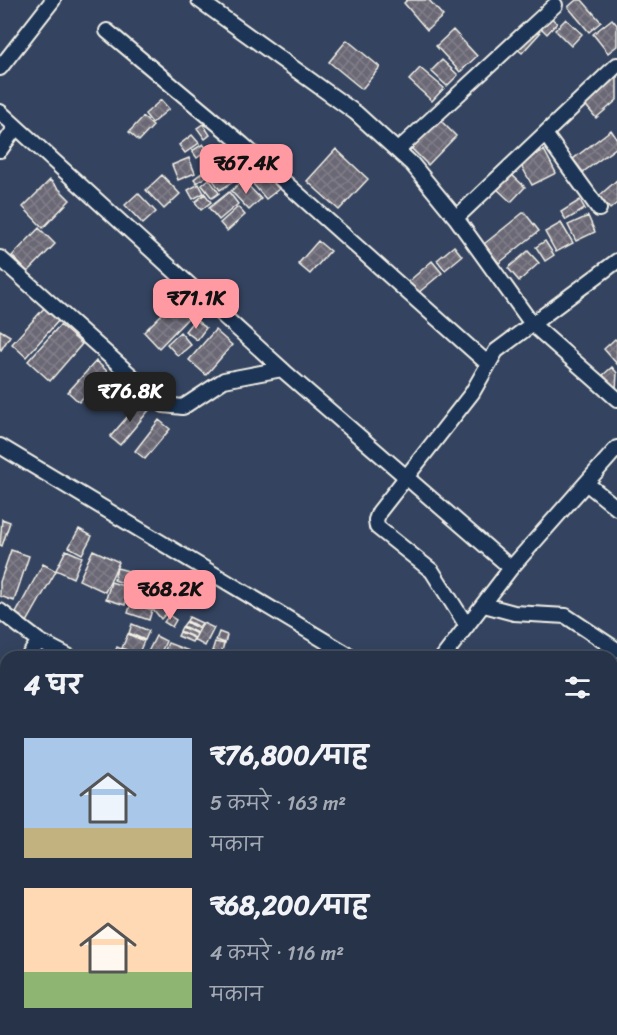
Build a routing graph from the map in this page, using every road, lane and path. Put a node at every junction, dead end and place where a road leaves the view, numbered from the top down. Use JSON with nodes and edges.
{"nodes":[{"id":1,"x":52,"y":0,"type":"edge"},
{"id":2,"x":198,"y":0,"type":"edge"},
{"id":3,"x":555,"y":5,"type":"dead end"},
{"id":4,"x":107,"y":31,"type":"dead end"},
{"id":5,"x":617,"y":65,"type":"edge"},
{"id":6,"x":0,"y":68,"type":"edge"},
{"id":7,"x":0,"y":112,"type":"edge"},
{"id":8,"x":16,"y":127,"type":"junction"},
{"id":9,"x":545,"y":134,"type":"junction"},
{"id":10,"x":0,"y":150,"type":"edge"},
{"id":11,"x":398,"y":150,"type":"junction"},
{"id":12,"x":599,"y":208,"type":"dead end"},
{"id":13,"x":456,"y":218,"type":"junction"},
{"id":14,"x":0,"y":258,"type":"edge"},
{"id":15,"x":617,"y":261,"type":"edge"},
{"id":16,"x":532,"y":324,"type":"junction"},
{"id":17,"x":487,"y":363,"type":"junction"},
{"id":18,"x":282,"y":369,"type":"junction"},
{"id":19,"x":617,"y":399,"type":"edge"},
{"id":20,"x":0,"y":446,"type":"edge"},
{"id":21,"x":617,"y":448,"type":"edge"},
{"id":22,"x":406,"y":478,"type":"junction"},
{"id":23,"x":586,"y":483,"type":"junction"},
{"id":24,"x":617,"y":508,"type":"edge"},
{"id":25,"x":511,"y":568,"type":"junction"},
{"id":26,"x":484,"y":605,"type":"junction"},
{"id":27,"x":0,"y":611,"type":"edge"},
{"id":28,"x":467,"y":626,"type":"junction"},
{"id":29,"x":39,"y":640,"type":"junction"},
{"id":30,"x":617,"y":650,"type":"edge"},
{"id":31,"x":32,"y":651,"type":"edge"},
{"id":32,"x":59,"y":651,"type":"edge"},
{"id":33,"x":342,"y":651,"type":"edge"},
{"id":34,"x":448,"y":651,"type":"edge"}],
"edges":[{"from":1,"to":6,"type":"street"},
{"from":2,"to":11,"type":"street"},
{"from":3,"to":11,"type":"street"},
{"from":4,"to":17,"type":"street"},
{"from":5,"to":9,"type":"street"},
{"from":7,"to":8,"type":"street"},
{"from":8,"to":10,"type":"street"},
{"from":8,"to":18,"type":"street"},
{"from":9,"to":12,"type":"street"},
{"from":9,"to":13,"type":"street"},
{"from":11,"to":13,"type":"street"},
{"from":13,"to":16,"type":"street"},
{"from":14,"to":18,"type":"street"},
{"from":15,"to":16,"type":"street"},
{"from":16,"to":17,"type":"street"},
{"from":16,"to":19,"type":"street"},
{"from":17,"to":22,"type":"street"},
{"from":18,"to":22,"type":"street"},
{"from":20,"to":33,"type":"street"},
{"from":21,"to":23,"type":"street"},
{"from":22,"to":25,"type":"street"},
{"from":22,"to":28,"type":"street"},
{"from":23,"to":24,"type":"street"},
{"from":23,"to":25,"type":"street"},
{"from":25,"to":26,"type":"street"},
{"from":26,"to":28,"type":"street"},
{"from":26,"to":30,"type":"street"},
{"from":27,"to":29,"type":"street"},
{"from":28,"to":34,"type":"street"},
{"from":29,"to":31,"type":"street"},
{"from":29,"to":32,"type":"street"}]}
